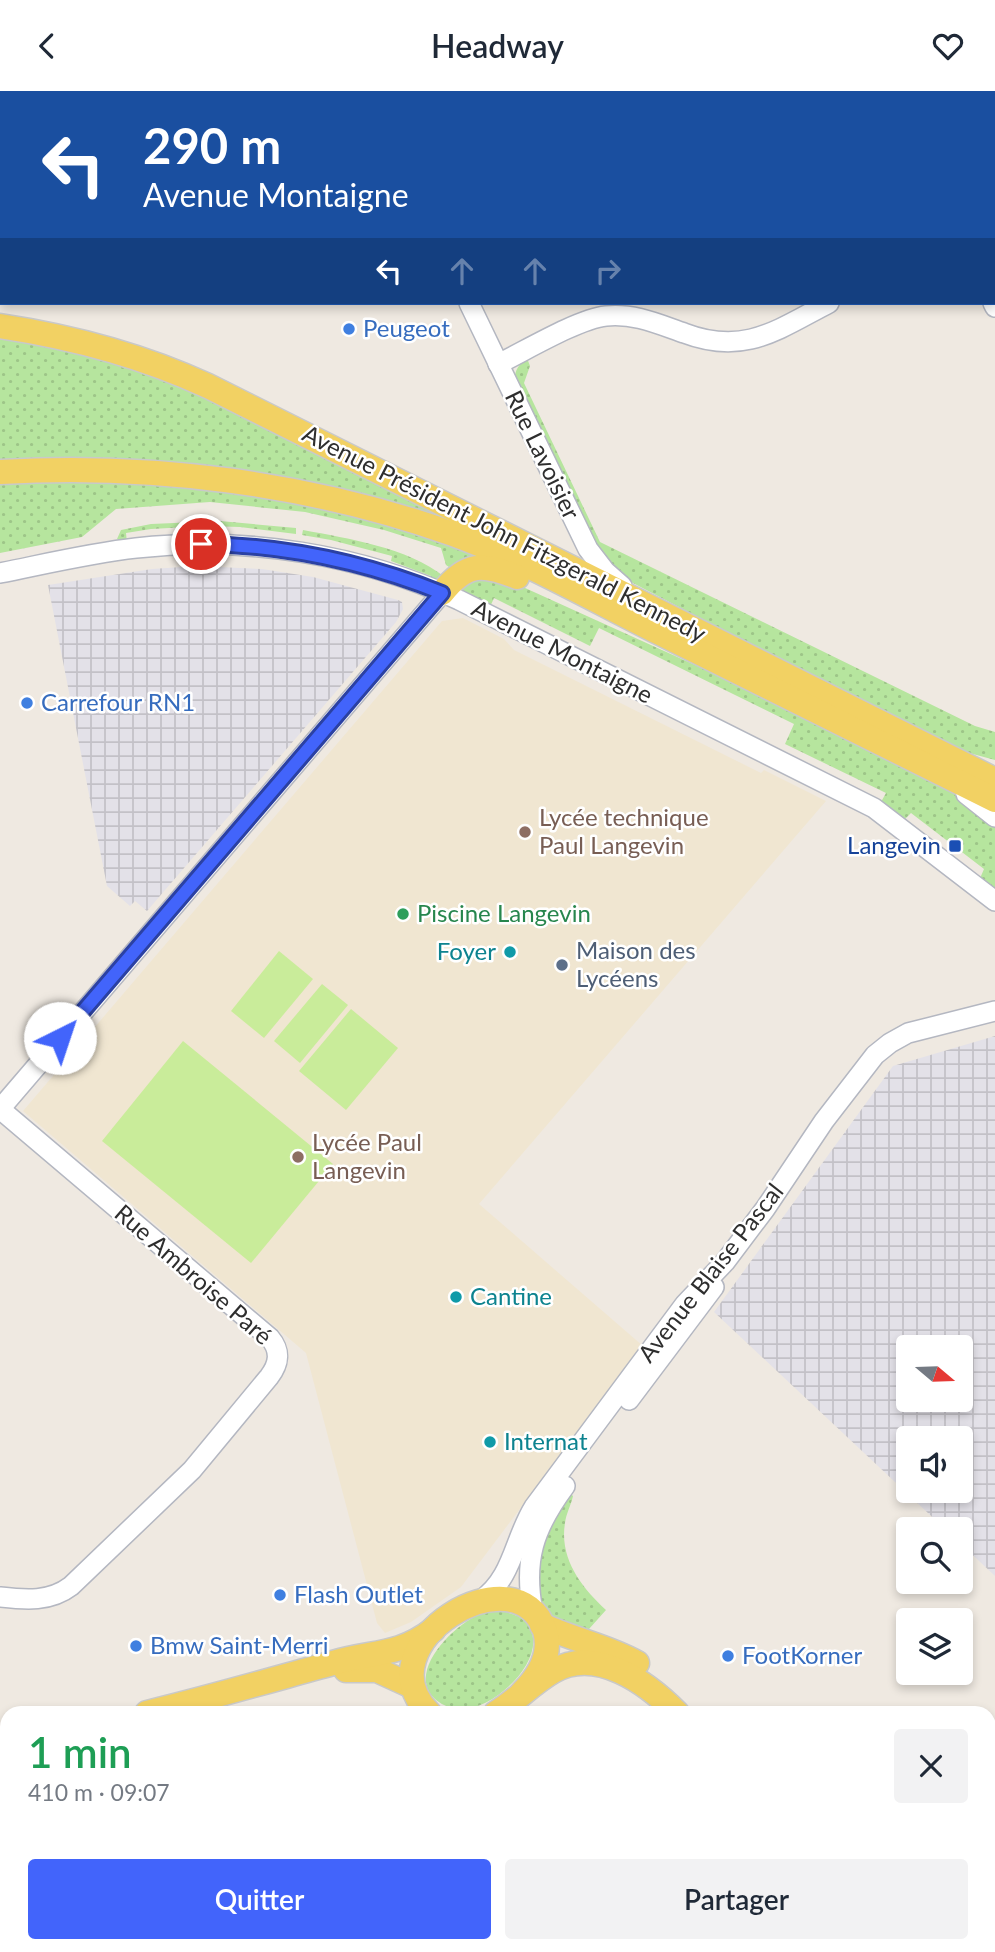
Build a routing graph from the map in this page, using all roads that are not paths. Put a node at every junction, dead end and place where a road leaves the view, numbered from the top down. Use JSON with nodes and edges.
{"nodes":[{"id":1,"x":470,"y":305,"type":"edge"},
{"id":2,"x":825,"y":305,"type":"edge"},
{"id":3,"x":0,"y":326,"type":"edge"},
{"id":4,"x":498,"y":363,"type":"junction"},
{"id":5,"x":0,"y":473,"type":"edge"},
{"id":6,"x":0,"y":573,"type":"edge"},
{"id":7,"x":442,"y":593,"type":"junction"},
{"id":8,"x":669,"y":617,"type":"junction"},
{"id":9,"x":693,"y":650,"type":"junction"},
{"id":10,"x":954,"y":759,"type":"junction"},
{"id":11,"x":919,"y":762,"type":"junction"},
{"id":12,"x":995,"y":769,"type":"edge"},
{"id":13,"x":995,"y":780,"type":"edge"},
{"id":14,"x":995,"y":800,"type":"edge"},
{"id":15,"x":995,"y":817,"type":"edge"},
{"id":16,"x":995,"y":901,"type":"edge"},
{"id":17,"x":995,"y":1011,"type":"edge"},
{"id":18,"x":995,"y":1022,"type":"edge"},
{"id":19,"x":0,"y":1109,"type":"edge"},
{"id":20,"x":0,"y":1597,"type":"edge"},
{"id":21,"x":481,"y":1600,"type":"junction"},
{"id":22,"x":538,"y":1619,"type":"junction"},
{"id":23,"x":433,"y":1630,"type":"junction"},
{"id":24,"x":522,"y":1693,"type":"junction"},
{"id":25,"x":420,"y":1704,"type":"edge"},
{"id":26,"x":173,"y":1706,"type":"edge"},
{"id":27,"x":226,"y":1706,"type":"edge"},
{"id":28,"x":505,"y":1706,"type":"edge"},
{"id":29,"x":670,"y":1706,"type":"edge"},
{"id":30,"x":688,"y":1706,"type":"edge"}],
"edges":[{"from":1,"to":4,"type":"street","name":"Rue Lavoisier"},
{"from":2,"to":4,"type":"street"},
{"from":3,"to":8,"type":"main road","name":"Avenue Président John Fitzgerald Kennedy"},
{"from":4,"to":8,"type":"street","name":"Rue Lavoisier"},
{"from":5,"to":9,"type":"main road","name":"Avenue Président John Fitzgerald Kennedy"},
{"from":6,"to":7,"type":"street","name":"Avenue Montaigne"},
{"from":7,"to":9,"type":"main road"},
{"from":7,"to":16,"type":"street","name":"Avenue Montaigne"},
{"from":7,"to":19,"type":"street"},
{"from":8,"to":10,"type":"main road","name":"Avenue Président John Fitzgerald Kennedy"},
{"from":9,"to":11,"type":"main road","name":"Avenue Président John Fitzgerald Kennedy"},
{"from":10,"to":12,"type":"street"},
{"from":10,"to":13,"type":"main road","name":"Avenue Président John Fitzgerald Kennedy"},
{"from":11,"to":14,"type":"main road","name":"Avenue Président John Fitzgerald Kennedy"},
{"from":11,"to":15,"type":"street"},
{"from":17,"to":21,"type":"street","name":"Avenue Blaise Pascal"},
{"from":18,"to":22,"type":"street","name":"Avenue Blaise Pascal"},
{"from":19,"to":20,"type":"street","name":"Rue Ambroise Paré"},
{"from":21,"to":22,"type":"main road"},
{"from":21,"to":23,"type":"main road","name":"Avenue Blaise Pascal"},
{"from":22,"to":24,"type":"main road","name":"Avenue Blaise Pascal"},
{"from":22,"to":30,"type":"main road"},
{"from":23,"to":25,"type":"main road","name":"Avenue Blaise Pascal"},
{"from":23,"to":26,"type":"main road"},
{"from":24,"to":28,"type":"main road","name":"Avenue Blaise Pascal"},
{"from":24,"to":29,"type":"main road","name":"Avenue Blaise Pascal"},
{"from":25,"to":27,"type":"main road"}]}
